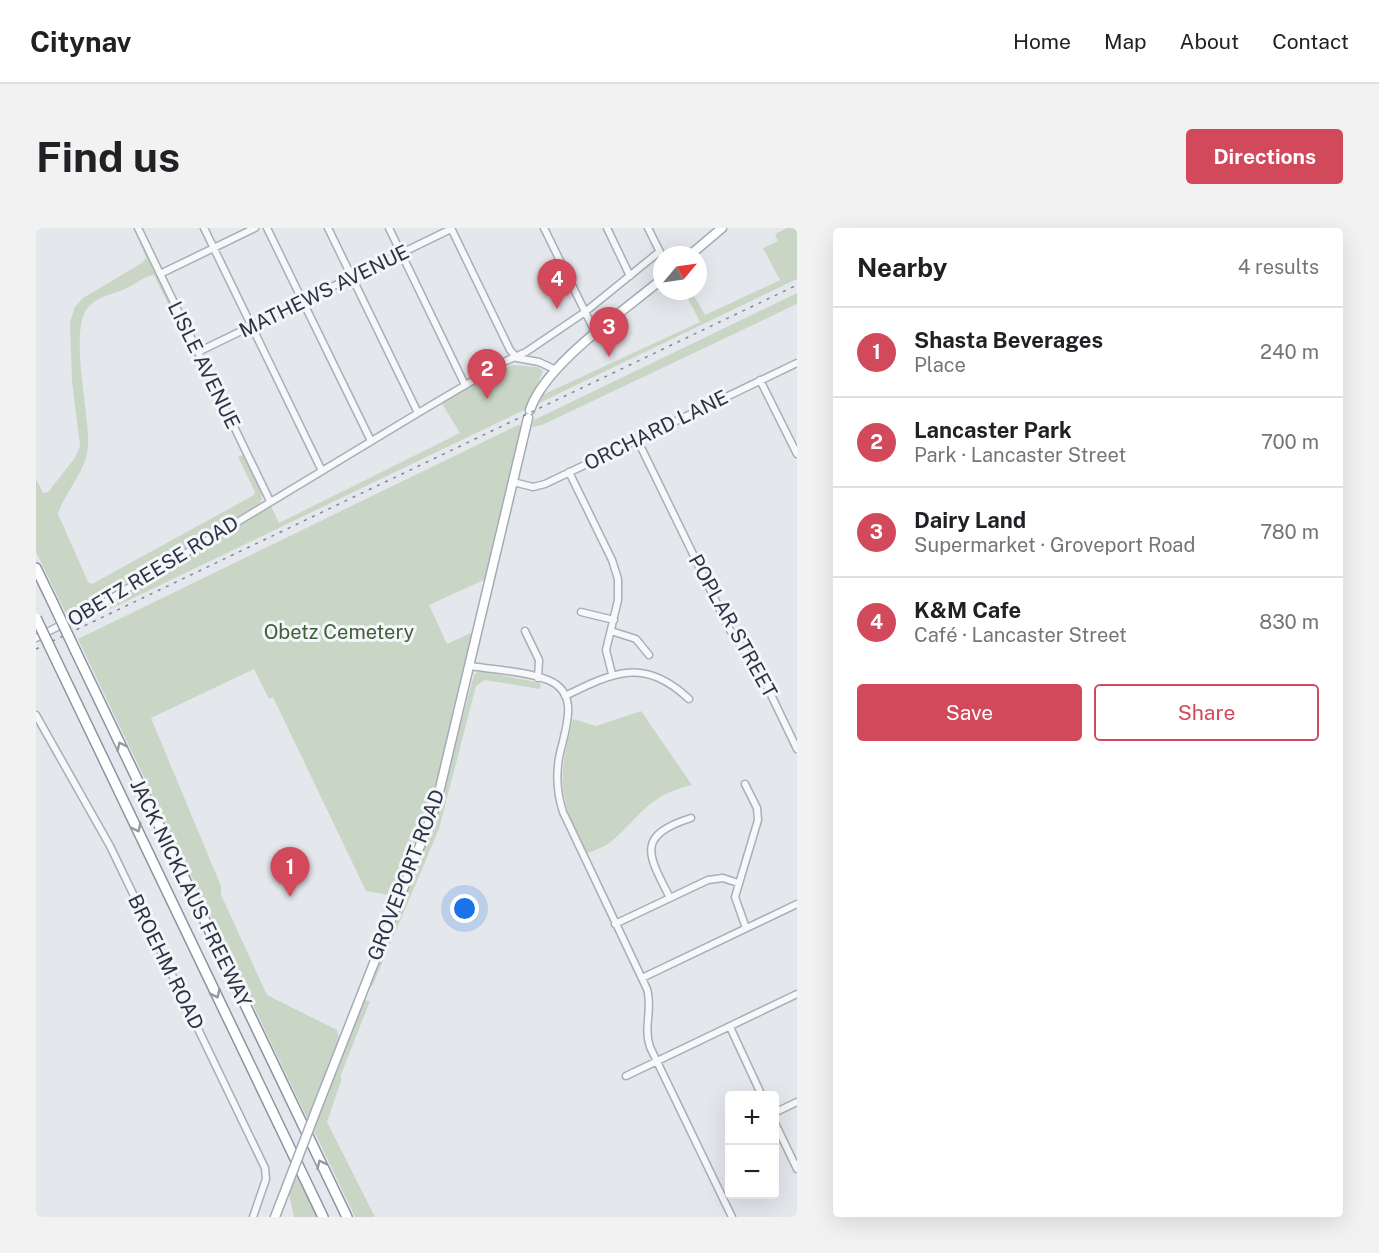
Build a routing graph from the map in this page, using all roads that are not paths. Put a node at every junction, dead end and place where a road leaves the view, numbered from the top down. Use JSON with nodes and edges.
{"nodes":[{"id":1,"x":138,"y":228,"type":"edge"},
{"id":2,"x":204,"y":228,"type":"edge"},
{"id":3,"x":255,"y":228,"type":"edge"},
{"id":4,"x":267,"y":228,"type":"edge"},
{"id":5,"x":328,"y":228,"type":"edge"},
{"id":6,"x":389,"y":228,"type":"edge"},
{"id":7,"x":543,"y":228,"type":"edge"},
{"id":8,"x":606,"y":228,"type":"edge"},
{"id":9,"x":648,"y":228,"type":"edge"},
{"id":10,"x":722,"y":228,"type":"edge"},
{"id":11,"x":451,"y":229,"type":"edge"},
{"id":12,"x":657,"y":246,"type":"edge"},
{"id":13,"x":701,"y":246,"type":"edge"},
{"id":14,"x":214,"y":248,"type":"junction"},
{"id":15,"x":402,"y":253,"type":"junction"},
{"id":16,"x":653,"y":260,"type":"edge"},
{"id":17,"x":160,"y":274,"type":"junction"},
{"id":18,"x":630,"y":276,"type":"junction"},
{"id":19,"x":352,"y":277,"type":"junction"},
{"id":20,"x":653,"y":286,"type":"edge"},
{"id":21,"x":302,"y":301,"type":"junction"},
{"id":22,"x":585,"y":312,"type":"junction"},
{"id":23,"x":252,"y":326,"type":"junction"},
{"id":24,"x":596,"y":334,"type":"junction"},
{"id":25,"x":198,"y":352,"type":"junction"},
{"id":26,"x":516,"y":358,"type":"junction"},
{"id":27,"x":797,"y":363,"type":"edge"},
{"id":28,"x":554,"y":369,"type":"junction"},
{"id":29,"x":760,"y":380,"type":"junction"},
{"id":30,"x":465,"y":385,"type":"junction"},
{"id":31,"x":418,"y":413,"type":"junction"},
{"id":32,"x":637,"y":439,"type":"junction"},
{"id":33,"x":371,"y":441,"type":"junction"},
{"id":34,"x":797,"y":454,"type":"edge"},
{"id":35,"x":322,"y":471,"type":"junction"},
{"id":36,"x":569,"y":472,"type":"junction"},
{"id":37,"x":513,"y":482,"type":"junction"},
{"id":38,"x":270,"y":501,"type":"junction"},
{"id":39,"x":36,"y":568,"type":"edge"},
{"id":40,"x":581,"y":612,"type":"dead end"},
{"id":41,"x":36,"y":618,"type":"edge"},
{"id":42,"x":614,"y":620,"type":"junction"},
{"id":43,"x":525,"y":631,"type":"dead end"},
{"id":44,"x":611,"y":631,"type":"junction"},
{"id":45,"x":36,"y":638,"type":"edge"},
{"id":46,"x":649,"y":655,"type":"dead end"},
{"id":47,"x":471,"y":666,"type":"junction"},
{"id":48,"x":612,"y":674,"type":"junction"},
{"id":49,"x":538,"y":678,"type":"junction"},
{"id":50,"x":565,"y":696,"type":"junction"},
{"id":51,"x":689,"y":699,"type":"dead end"},
{"id":52,"x":36,"y":715,"type":"edge"},
{"id":53,"x":797,"y":749,"type":"edge"},
{"id":54,"x":745,"y":784,"type":"dead end"},
{"id":55,"x":691,"y":818,"type":"dead end"},
{"id":56,"x":738,"y":883,"type":"junction"},
{"id":57,"x":670,"y":898,"type":"junction"},
{"id":58,"x":797,"y":904,"type":"edge"},
{"id":59,"x":615,"y":924,"type":"junction"},
{"id":60,"x":746,"y":928,"type":"junction"},
{"id":61,"x":642,"y":978,"type":"junction"},
{"id":62,"x":797,"y":994,"type":"edge"},
{"id":63,"x":730,"y":1027,"type":"junction"},
{"id":64,"x":657,"y":1062,"type":"junction"},
{"id":65,"x":626,"y":1076,"type":"dead end"},
{"id":66,"x":760,"y":1091,"type":"edge"},
{"id":67,"x":797,"y":1102,"type":"edge"},
{"id":68,"x":779,"y":1111,"type":"edge"},
{"id":69,"x":779,"y":1131,"type":"edge"},
{"id":70,"x":797,"y":1169,"type":"edge"},
{"id":71,"x":253,"y":1217,"type":"edge"},
{"id":72,"x":275,"y":1217,"type":"edge"},
{"id":73,"x":323,"y":1217,"type":"edge"},
{"id":74,"x":347,"y":1217,"type":"edge"},
{"id":75,"x":732,"y":1217,"type":"edge"}],
"edges":[{"from":1,"to":17,"type":"street","name":"LISLE AVENUE"},
{"from":2,"to":14,"type":"street"},
{"from":3,"to":14,"type":"street"},
{"from":4,"to":21,"type":"street"},
{"from":5,"to":19,"type":"street"},
{"from":6,"to":15,"type":"street"},
{"from":7,"to":22,"type":"street"},
{"from":8,"to":18,"type":"street"},
{"from":9,"to":12,"type":"street"},
{"from":10,"to":13,"type":"main road"},
{"from":11,"to":15,"type":"street","name":"MATHEWS AVENUE"},
{"from":11,"to":26,"type":"street"},
{"from":14,"to":17,"type":"street"},
{"from":14,"to":23,"type":"street"},
{"from":15,"to":19,"type":"street","name":"MATHEWS AVENUE"},
{"from":15,"to":30,"type":"street"},
{"from":16,"to":18,"type":"street","name":"OBETZ REESE ROAD"},
{"from":17,"to":25,"type":"street","name":"LISLE AVENUE"},
{"from":18,"to":22,"type":"street","name":"OBETZ REESE ROAD"},
{"from":19,"to":21,"type":"street","name":"MATHEWS AVENUE"},
{"from":19,"to":31,"type":"street"},
{"from":20,"to":24,"type":"main road","name":"GROVEPORT ROAD"},
{"from":21,"to":23,"type":"street","name":"MATHEWS AVENUE"},
{"from":21,"to":33,"type":"street"},
{"from":22,"to":24,"type":"street"},
{"from":22,"to":26,"type":"street","name":"OBETZ REESE ROAD"},
{"from":23,"to":25,"type":"street","name":"MATHEWS AVENUE"},
{"from":23,"to":35,"type":"street"},
{"from":24,"to":28,"type":"main road","name":"GROVEPORT ROAD"},
{"from":25,"to":38,"type":"street","name":"LISLE AVENUE"},
{"from":26,"to":28,"type":"street"},
{"from":26,"to":30,"type":"street","name":"OBETZ REESE ROAD"},
{"from":27,"to":29,"type":"street","name":"ORCHARD LANE"},
{"from":28,"to":37,"type":"main road","name":"GROVEPORT ROAD"},
{"from":29,"to":32,"type":"street","name":"ORCHARD LANE"},
{"from":29,"to":34,"type":"street"},
{"from":30,"to":31,"type":"street","name":"OBETZ REESE ROAD"},
{"from":31,"to":33,"type":"street","name":"OBETZ REESE ROAD"},
{"from":32,"to":36,"type":"street","name":"ORCHARD LANE"},
{"from":32,"to":53,"type":"street","name":"POPLAR STREET"},
{"from":33,"to":35,"type":"street","name":"OBETZ REESE ROAD"},
{"from":35,"to":38,"type":"street","name":"OBETZ REESE ROAD"},
{"from":36,"to":37,"type":"street","name":"ORCHARD LANE"},
{"from":36,"to":42,"type":"street"},
{"from":37,"to":47,"type":"main road","name":"GROVEPORT ROAD"},
{"from":38,"to":45,"type":"street","name":"OBETZ REESE ROAD"},
{"from":74,"to":39,"type":"highway","name":"JACK NICKLAUS FREEWAY","one_way":true,"bridge":true},
{"from":40,"to":42,"type":"street"},
{"from":41,"to":73,"type":"highway","name":"JACK NICKLAUS FREEWAY","one_way":true,"bridge":true},
{"from":42,"to":44,"type":"street"},
{"from":43,"to":49,"type":"street"},
{"from":44,"to":46,"type":"street"},
{"from":44,"to":48,"type":"street"},
{"from":47,"to":49,"type":"street"},
{"from":47,"to":72,"type":"main road","name":"GROVEPORT ROAD","bridge":true},
{"from":48,"to":50,"type":"street"},
{"from":48,"to":51,"type":"street"},
{"from":49,"to":50,"type":"street"},
{"from":50,"to":59,"type":"street"},
{"from":52,"to":71,"type":"street","name":"BROEHM ROAD"},
{"from":54,"to":56,"type":"street"},
{"from":55,"to":57,"type":"street"},
{"from":56,"to":57,"type":"street"},
{"from":56,"to":60,"type":"street"},
{"from":57,"to":59,"type":"street"},
{"from":58,"to":60,"type":"street"},
{"from":59,"to":61,"type":"street"},
{"from":60,"to":61,"type":"street"},
{"from":61,"to":64,"type":"street"},
{"from":62,"to":63,"type":"street"},
{"from":63,"to":64,"type":"street"},
{"from":63,"to":66,"type":"street"},
{"from":64,"to":65,"type":"street"},
{"from":64,"to":75,"type":"street"},
{"from":67,"to":68,"type":"street"},
{"from":69,"to":70,"type":"street"}]}
